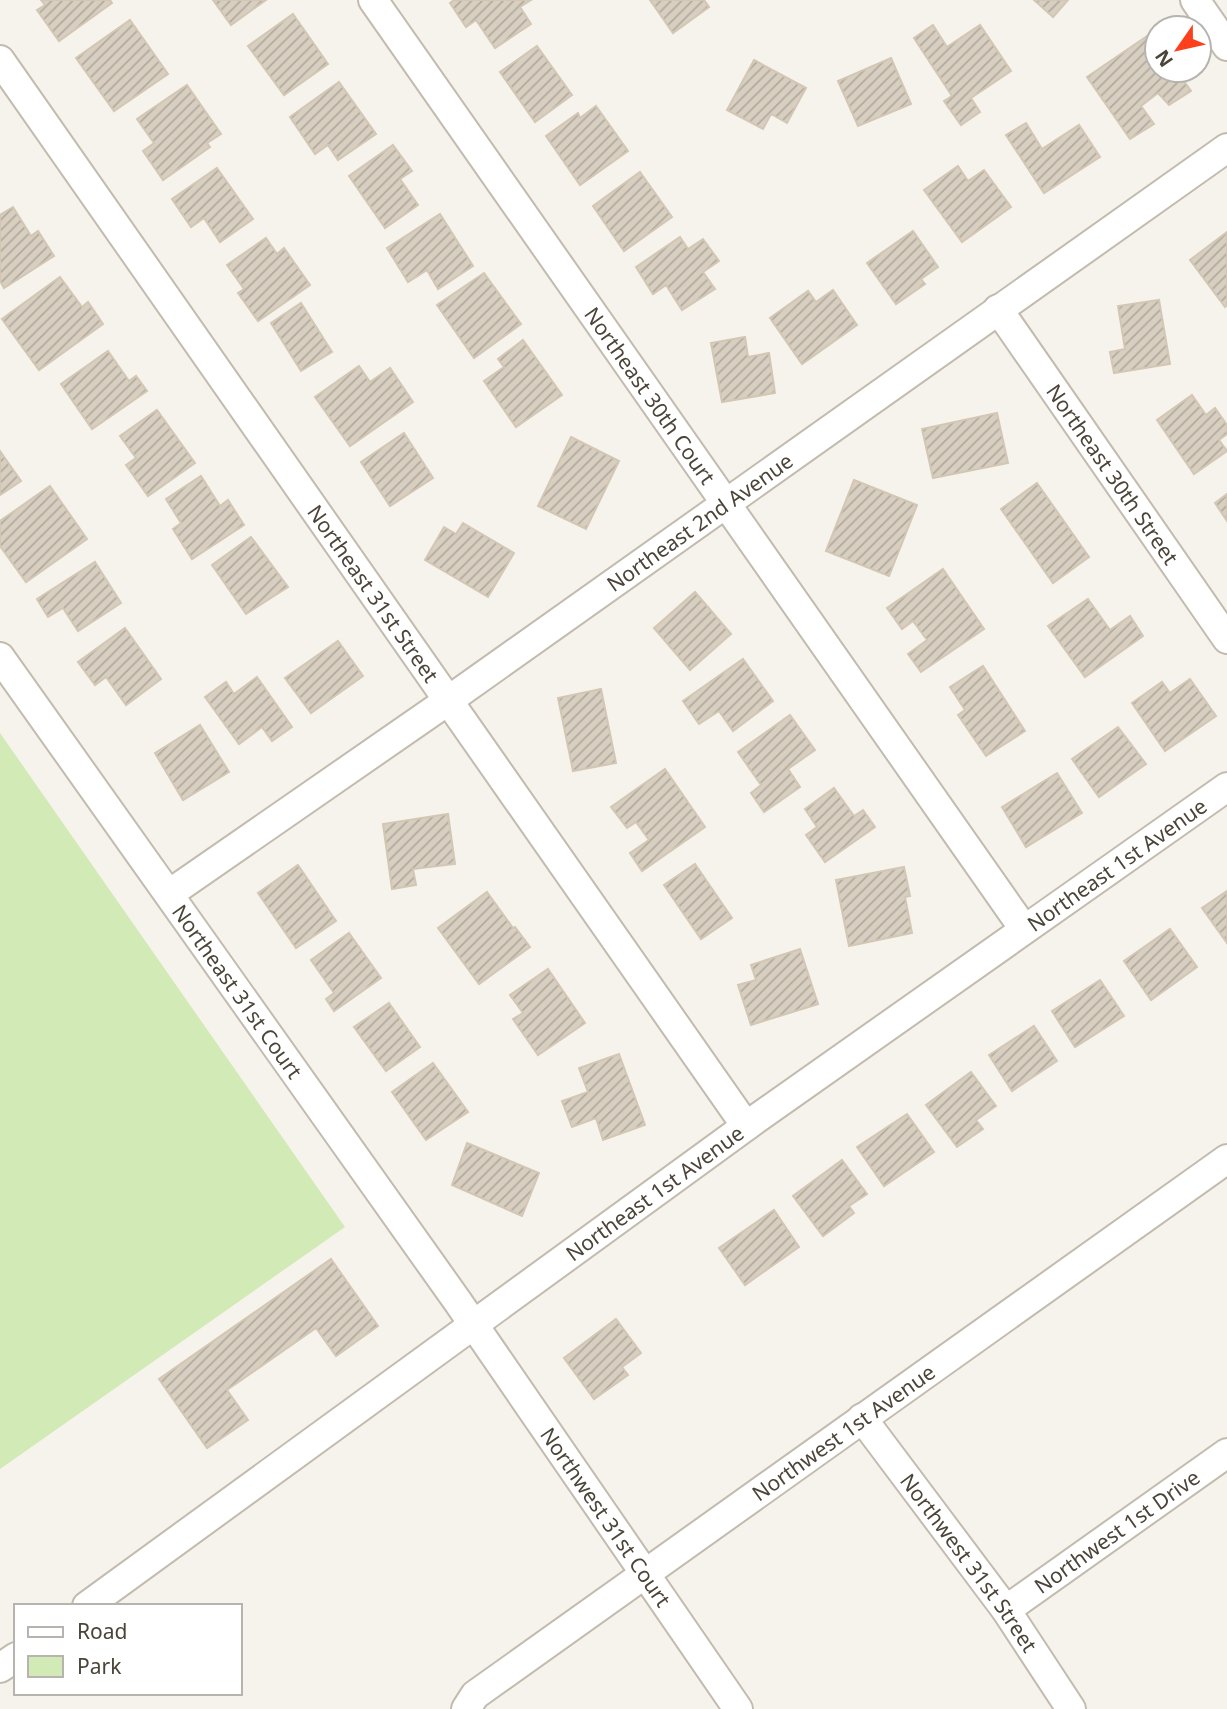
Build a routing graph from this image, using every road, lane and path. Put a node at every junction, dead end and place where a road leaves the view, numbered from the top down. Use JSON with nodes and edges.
{"nodes":[{"id":1,"x":373,"y":0,"type":"edge"},
{"id":2,"x":1195,"y":0,"type":"edge"},
{"id":3,"x":1227,"y":46,"type":"edge"},
{"id":4,"x":0,"y":60,"type":"edge"},
{"id":5,"x":1227,"y":148,"type":"edge"},
{"id":6,"x":998,"y":309,"type":"junction"},
{"id":7,"x":726,"y":503,"type":"junction"},
{"id":8,"x":1227,"y":639,"type":"edge"},
{"id":9,"x":0,"y":657,"type":"edge"},
{"id":10,"x":449,"y":700,"type":"junction"},
{"id":11,"x":1227,"y":787,"type":"edge"},
{"id":12,"x":169,"y":894,"type":"junction"},
{"id":13,"x":1024,"y":929,"type":"junction"},
{"id":14,"x":746,"y":1126,"type":"junction"},
{"id":15,"x":1227,"y":1159,"type":"edge"},
{"id":16,"x":473,"y":1324,"type":"junction"},
{"id":17,"x":862,"y":1418,"type":"junction"},
{"id":18,"x":1227,"y":1453,"type":"edge"},
{"id":19,"x":644,"y":1574,"type":"junction"},
{"id":20,"x":90,"y":1604,"type":"edge"},
{"id":21,"x":1006,"y":1610,"type":"junction"},
{"id":22,"x":466,"y":1709,"type":"edge"},
{"id":23,"x":738,"y":1709,"type":"edge"},
{"id":24,"x":1071,"y":1709,"type":"edge"}],
"edges":[{"from":1,"to":7,"type":"street","name":"Northeast 30th Court"},
{"from":2,"to":3,"type":"street"},
{"from":4,"to":10,"type":"street","name":"Northeast 31st Street"},
{"from":5,"to":6,"type":"street","name":"Northeast 2nd Avenue"},
{"from":6,"to":7,"type":"street","name":"Northeast 2nd Avenue"},
{"from":6,"to":8,"type":"street","name":"Northeast 30th Street"},
{"from":7,"to":10,"type":"street","name":"Northeast 2nd Avenue"},
{"from":7,"to":13,"type":"street","name":"Northeast 30th Court"},
{"from":9,"to":12,"type":"street","name":"Northeast 31st Court"},
{"from":10,"to":12,"type":"street","name":"Northeast 2nd Avenue"},
{"from":10,"to":14,"type":"street","name":"Northeast 31st Street"},
{"from":11,"to":13,"type":"street","name":"Northeast 1st Avenue"},
{"from":12,"to":16,"type":"street","name":"Northeast 31st Court"},
{"from":13,"to":14,"type":"street","name":"Northeast 1st Avenue"},
{"from":14,"to":16,"type":"street","name":"Northeast 1st Avenue"},
{"from":15,"to":17,"type":"street","name":"Northwest 1st Avenue"},
{"from":16,"to":19,"type":"street","name":"Northwest 31st Court"},
{"from":16,"to":20,"type":"street","name":"Northeast 1st Avenue"},
{"from":17,"to":19,"type":"street","name":"Northwest 1st Avenue"},
{"from":17,"to":21,"type":"street","name":"Northwest 31st Street"},
{"from":18,"to":21,"type":"street","name":"Northwest 1st Drive"},
{"from":19,"to":22,"type":"street","name":"Northwest 1st Avenue"},
{"from":19,"to":23,"type":"street","name":"Northwest 31st Court"},
{"from":21,"to":24,"type":"street","name":"Northwest 31st Street"}]}
